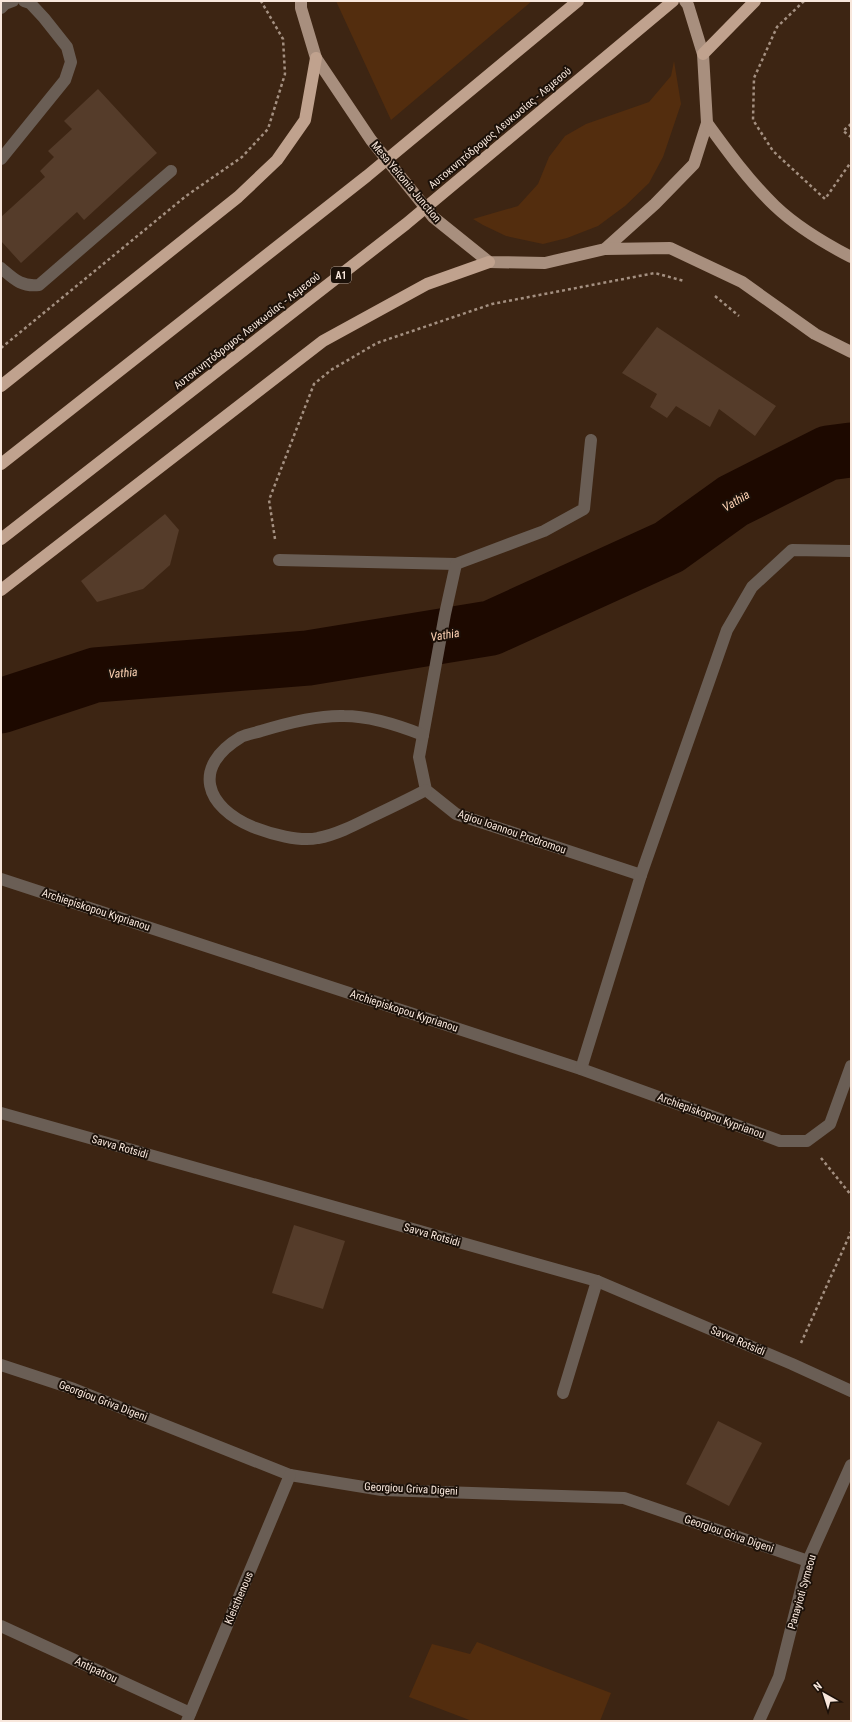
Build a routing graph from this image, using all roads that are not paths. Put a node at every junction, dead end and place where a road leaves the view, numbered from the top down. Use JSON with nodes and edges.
{"nodes":[{"id":1,"x":14,"y":1,"type":"edge"},
{"id":2,"x":24,"y":1,"type":"edge"},
{"id":3,"x":578,"y":1,"type":"edge"},
{"id":4,"x":673,"y":1,"type":"edge"},
{"id":5,"x":685,"y":1,"type":"edge"},
{"id":6,"x":755,"y":1,"type":"edge"},
{"id":7,"x":299,"y":3,"type":"edge"},
{"id":8,"x":1,"y":8,"type":"edge"},
{"id":9,"x":703,"y":54,"type":"junction"},
{"id":10,"x":316,"y":58,"type":"junction"},
{"id":11,"x":707,"y":122,"type":"junction"},
{"id":12,"x":1,"y":159,"type":"edge"},
{"id":13,"x":171,"y":171,"type":"dead end"},
{"id":14,"x":605,"y":248,"type":"junction"},
{"id":15,"x":851,"y":257,"type":"edge"},
{"id":16,"x":489,"y":262,"type":"junction"},
{"id":17,"x":1,"y":268,"type":"edge"},
{"id":18,"x":851,"y":352,"type":"edge"},
{"id":19,"x":1,"y":386,"type":"edge"},
{"id":20,"x":591,"y":440,"type":"dead end"},
{"id":21,"x":1,"y":464,"type":"edge"},
{"id":22,"x":1,"y":539,"type":"edge"},
{"id":23,"x":851,"y":550,"type":"edge"},
{"id":24,"x":279,"y":560,"type":"road end"},
{"id":25,"x":456,"y":564,"type":"junction"},
{"id":26,"x":1,"y":590,"type":"edge"},
{"id":27,"x":423,"y":735,"type":"junction"},
{"id":28,"x":426,"y":790,"type":"junction"},
{"id":29,"x":641,"y":875,"type":"junction"},
{"id":30,"x":1,"y":879,"type":"edge"},
{"id":31,"x":851,"y":1066,"type":"edge"},
{"id":32,"x":581,"y":1069,"type":"junction"},
{"id":33,"x":1,"y":1113,"type":"edge"},
{"id":34,"x":597,"y":1281,"type":"junction"},
{"id":35,"x":1,"y":1365,"type":"edge"},
{"id":36,"x":851,"y":1391,"type":"edge"},
{"id":37,"x":563,"y":1393,"type":"dead end"},
{"id":38,"x":851,"y":1465,"type":"edge"},
{"id":39,"x":290,"y":1476,"type":"junction"},
{"id":40,"x":808,"y":1561,"type":"junction"},
{"id":41,"x":1,"y":1626,"type":"edge"},
{"id":42,"x":189,"y":1717,"type":"edge"},
{"id":43,"x":759,"y":1721,"type":"edge"}],
"edges":[{"from":1,"to":8,"type":"street"},
{"from":2,"to":12,"type":"street"},
{"from":3,"to":21,"type":"highway","bridge":true},
{"from":4,"to":22,"type":"highway","name":"Αυτοκινητόδρομος Λευκωσίας - Λεμεσού","number":"A1","bridge":true},
{"from":5,"to":9,"type":"main road"},
{"from":6,"to":9,"type":"highway"},
{"from":7,"to":10,"type":"main road","name":"Mesa Yeitonia Junction"},
{"from":9,"to":11,"type":"main road"},
{"from":10,"to":16,"type":"main road","name":"Mesa Yeitonia Junction"},
{"from":10,"to":19,"type":"highway"},
{"from":11,"to":14,"type":"main road"},
{"from":11,"to":15,"type":"main road"},
{"from":13,"to":17,"type":"street"},
{"from":14,"to":16,"type":"main road"},
{"from":14,"to":18,"type":"main road"},
{"from":16,"to":26,"type":"highway"},
{"from":20,"to":25,"type":"street"},
{"from":23,"to":29,"type":"street"},
{"from":24,"to":25,"type":"street"},
{"from":25,"to":27,"type":"street"},
{"from":27,"to":28,"type":"street"},
{"from":27,"to":28,"type":"street"},
{"from":28,"to":29,"type":"street","name":"Agiou Ioannou Prodromou"},
{"from":29,"to":32,"type":"street"},
{"from":30,"to":32,"type":"street","name":"Archiepiskopou Kyprianou"},
{"from":31,"to":32,"type":"street","name":"Archiepiskopou Kyprianou"},
{"from":33,"to":34,"type":"street","name":"Savva Rotsidi"},
{"from":34,"to":36,"type":"street","name":"Savva Rotsidi"},
{"from":34,"to":37,"type":"street"},
{"from":35,"to":39,"type":"street","name":"Georgiou Griva Digeni"},
{"from":38,"to":40,"type":"street","name":"Panayioti Symeou"},
{"from":39,"to":40,"type":"street","name":"Georgiou Griva Digeni"},
{"from":39,"to":42,"type":"street","name":"Kleisthenous"},
{"from":40,"to":43,"type":"street","name":"Panayioti Symeou"},
{"from":41,"to":42,"type":"street","name":"Antipatrou"}]}
